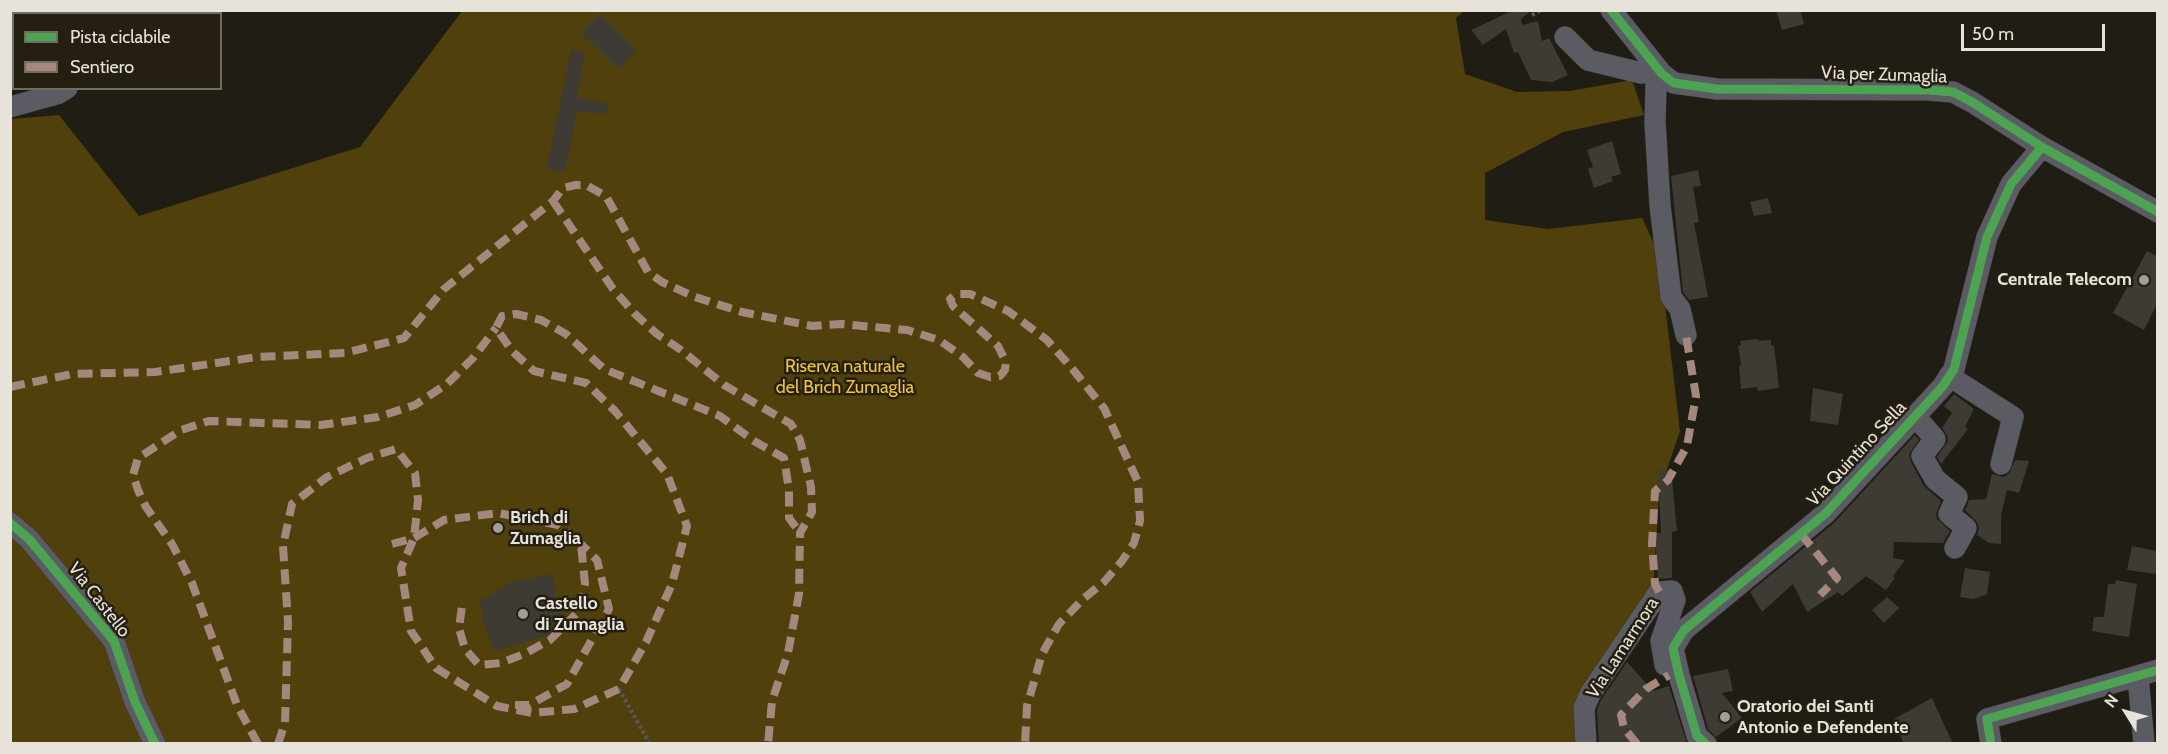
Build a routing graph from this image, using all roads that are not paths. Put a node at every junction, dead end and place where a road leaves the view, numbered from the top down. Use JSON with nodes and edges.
{"nodes":[{"id":1,"x":1611,"y":10,"type":"edge"},
{"id":2,"x":1565,"y":37,"type":"dead end"},
{"id":3,"x":1660,"y":73,"type":"junction"},
{"id":4,"x":64,"y":90,"type":"edge"},
{"id":5,"x":10,"y":106,"type":"edge"},
{"id":6,"x":2042,"y":147,"type":"junction"},
{"id":7,"x":2157,"y":212,"type":"edge"},
{"id":8,"x":1686,"y":335,"type":"dead end"},
{"id":9,"x":1949,"y":376,"type":"junction"},
{"id":10,"x":1915,"y":416,"type":"junction"},
{"id":11,"x":2001,"y":464,"type":"dead end"},
{"id":12,"x":10,"y":523,"type":"edge"},
{"id":13,"x":1954,"y":548,"type":"dead end"},
{"id":14,"x":2148,"y":673,"type":"edge"},
{"id":15,"x":1679,"y":675,"type":"junction"},
{"id":16,"x":155,"y":744,"type":"edge"},
{"id":17,"x":1586,"y":744,"type":"edge"},
{"id":18,"x":1706,"y":744,"type":"edge"},
{"id":19,"x":1991,"y":744,"type":"edge"},
{"id":20,"x":2144,"y":744,"type":"edge"}],
"edges":[{"from":1,"to":3,"type":"street","name":"Via per Zumaglia"},
{"from":2,"to":3,"type":"street"},
{"from":3,"to":6,"type":"street","name":"Via per Zumaglia"},
{"from":3,"to":8,"type":"street"},
{"from":4,"to":5,"type":"street"},
{"from":6,"to":7,"type":"street","name":"Via per Zumaglia"},
{"from":6,"to":9,"type":"street","name":"Via Quintino Sella"},
{"from":9,"to":10,"type":"street","name":"Via Quintino Sella"},
{"from":9,"to":11,"type":"street"},
{"from":10,"to":13,"type":"street"},
{"from":10,"to":15,"type":"street","name":"Via Quintino Sella"},
{"from":12,"to":16,"type":"street","name":"Via Castello"},
{"from":14,"to":19,"type":"street"},
{"from":14,"to":20,"type":"street"},
{"from":15,"to":17,"type":"street","name":"Via Lamarmora"},
{"from":15,"to":18,"type":"street","name":"Via Quintino Sella"}]}
